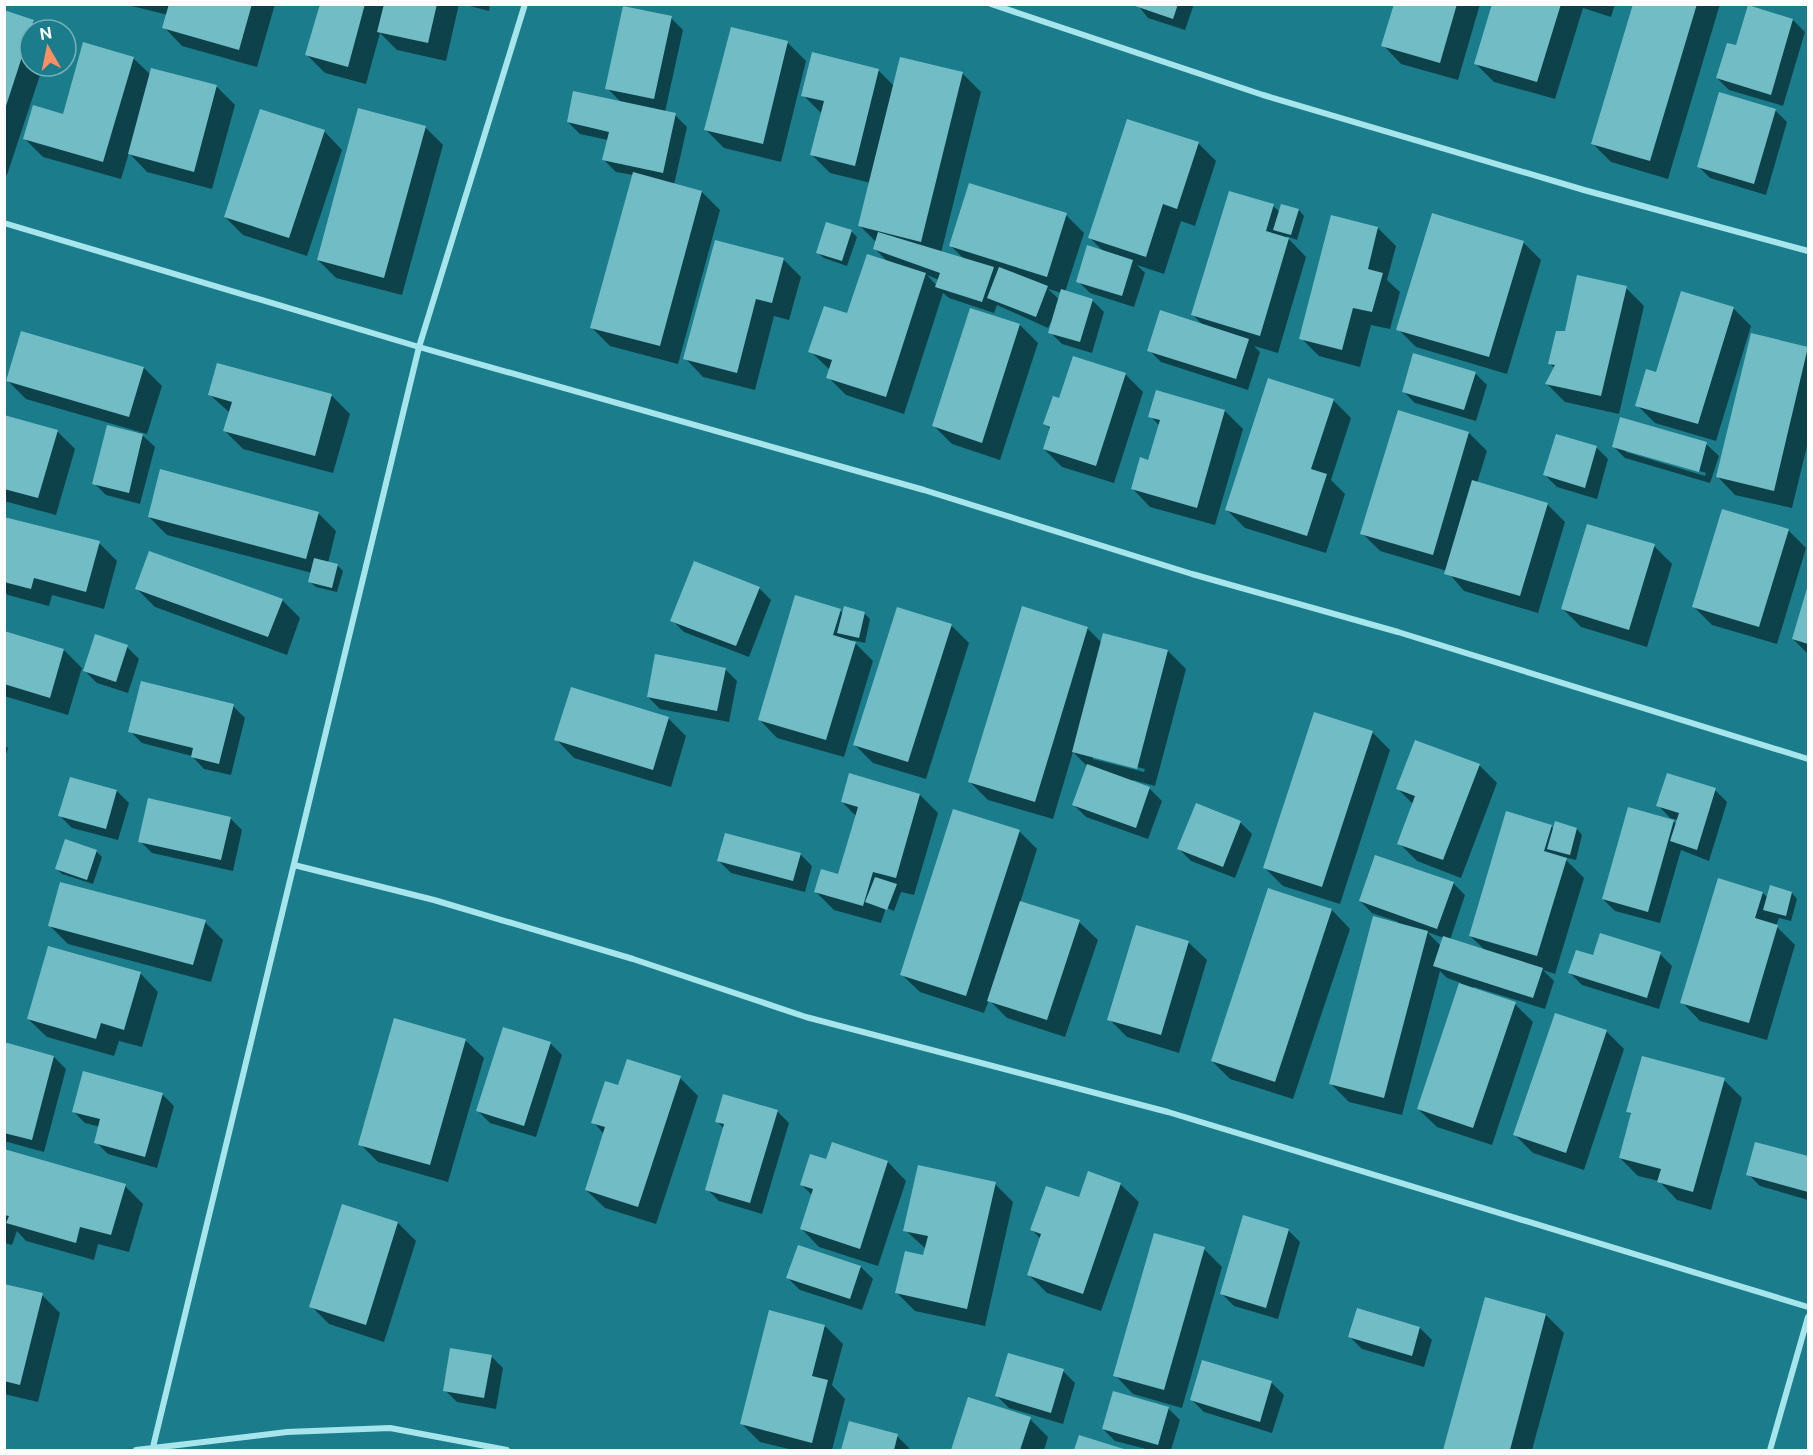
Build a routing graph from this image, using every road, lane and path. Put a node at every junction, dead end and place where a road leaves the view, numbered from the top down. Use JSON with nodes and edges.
{"nodes":[{"id":1,"x":525,"y":4,"type":"edge"},
{"id":2,"x":991,"y":4,"type":"edge"},
{"id":3,"x":4,"y":223,"type":"edge"},
{"id":4,"x":1809,"y":251,"type":"edge"},
{"id":5,"x":419,"y":347,"type":"junction"},
{"id":6,"x":1809,"y":759,"type":"edge"},
{"id":7,"x":294,"y":865,"type":"junction"},
{"id":8,"x":1809,"y":1307,"type":"edge"},
{"id":9,"x":1809,"y":1317,"type":"edge"},
{"id":10,"x":153,"y":1447,"type":"junction"},
{"id":11,"x":136,"y":1450,"type":"edge"},
{"id":12,"x":507,"y":1450,"type":"edge"},
{"id":13,"x":1770,"y":1450,"type":"edge"}],
"edges":[{"from":1,"to":5,"type":"street"},
{"from":2,"to":4,"type":"street"},
{"from":3,"to":5,"type":"street"},
{"from":5,"to":6,"type":"street"},
{"from":5,"to":7,"type":"street"},
{"from":7,"to":8,"type":"street"},
{"from":7,"to":10,"type":"street"},
{"from":9,"to":13,"type":"street"},
{"from":10,"to":11,"type":"street"},
{"from":10,"to":12,"type":"street"}]}
